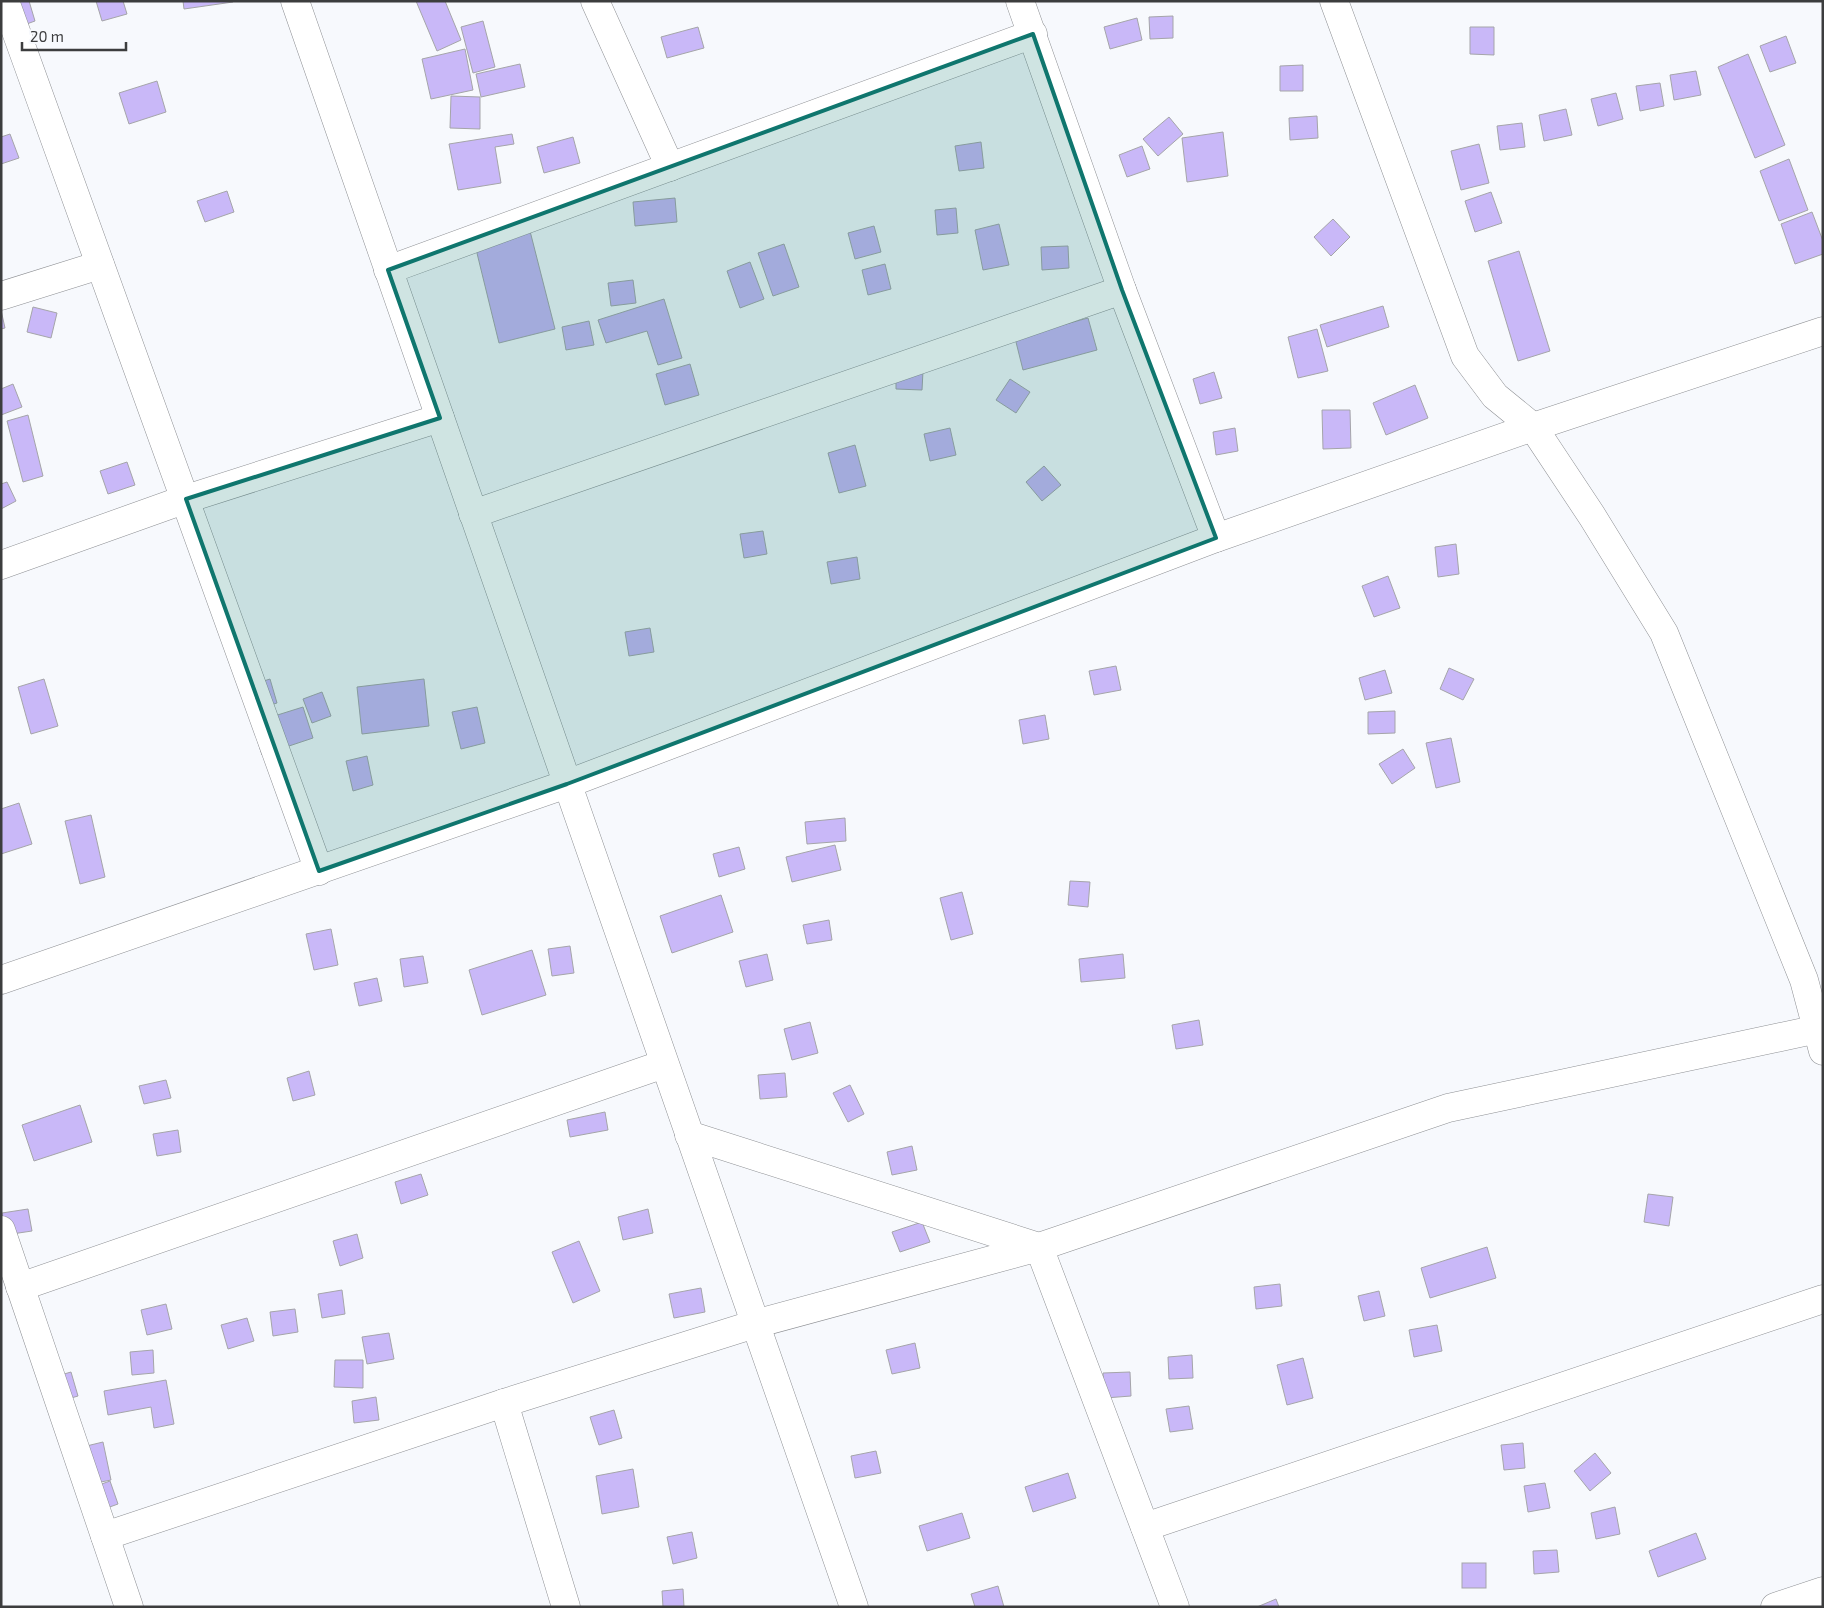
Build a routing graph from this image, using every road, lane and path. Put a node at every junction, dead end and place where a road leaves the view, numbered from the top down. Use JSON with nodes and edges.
{"nodes":[{"id":1,"x":295,"y":1,"type":"edge"},
{"id":2,"x":595,"y":1,"type":"edge"},
{"id":3,"x":1020,"y":1,"type":"edge"},
{"id":4,"x":1334,"y":1,"type":"edge"},
{"id":5,"x":4,"y":5,"type":"edge"},
{"id":6,"x":1032,"y":34,"type":"junction"},
{"id":7,"x":670,"y":167,"type":"junction"},
{"id":8,"x":100,"y":265,"type":"junction"},
{"id":9,"x":388,"y":270,"type":"junction"},
{"id":10,"x":1122,"y":290,"type":"junction"},
{"id":11,"x":1,"y":296,"type":"edge"},
{"id":12,"x":1823,"y":331,"type":"edge"},
{"id":13,"x":440,"y":418,"type":"junction"},
{"id":14,"x":1533,"y":427,"type":"junction"},
{"id":15,"x":186,"y":499,"type":"junction"},
{"id":16,"x":473,"y":514,"type":"junction"},
{"id":17,"x":1216,"y":538,"type":"junction"},
{"id":18,"x":1,"y":565,"type":"edge"},
{"id":19,"x":567,"y":784,"type":"junction"},
{"id":20,"x":319,"y":870,"type":"junction"},
{"id":21,"x":1,"y":980,"type":"edge"},
{"id":22,"x":1821,"y":1036,"type":"edge"},
{"id":23,"x":664,"y":1064,"type":"junction"},
{"id":24,"x":689,"y":1135,"type":"junction"},
{"id":25,"x":1,"y":1230,"type":"edge"},
{"id":26,"x":1039,"y":1247,"type":"junction"},
{"id":27,"x":20,"y":1287,"type":"junction"},
{"id":28,"x":1823,"y":1300,"type":"edge"},
{"id":29,"x":755,"y":1324,"type":"junction"},
{"id":30,"x":504,"y":1403,"type":"junction"},
{"id":31,"x":1145,"y":1526,"type":"junction"},
{"id":32,"x":105,"y":1536,"type":"junction"},
{"id":33,"x":1823,"y":1590,"type":"edge"},
{"id":34,"x":128,"y":1607,"type":"edge"},
{"id":35,"x":566,"y":1607,"type":"edge"},
{"id":36,"x":854,"y":1607,"type":"edge"},
{"id":37,"x":1175,"y":1607,"type":"edge"},
{"id":38,"x":1775,"y":1607,"type":"edge"}],
"edges":[{"from":1,"to":9,"type":"street"},
{"from":2,"to":7,"type":"street"},
{"from":3,"to":6,"type":"street"},
{"from":4,"to":14,"type":"street"},
{"from":5,"to":8,"type":"street"},
{"from":6,"to":7,"type":"street"},
{"from":6,"to":10,"type":"street"},
{"from":7,"to":9,"type":"street"},
{"from":8,"to":11,"type":"street"},
{"from":8,"to":15,"type":"street"},
{"from":9,"to":13,"type":"street"},
{"from":10,"to":16,"type":"street"},
{"from":10,"to":17,"type":"street"},
{"from":12,"to":14,"type":"street"},
{"from":13,"to":15,"type":"street"},
{"from":13,"to":16,"type":"street"},
{"from":14,"to":17,"type":"street"},
{"from":14,"to":22,"type":"street"},
{"from":15,"to":18,"type":"street"},
{"from":15,"to":20,"type":"street"},
{"from":16,"to":19,"type":"street"},
{"from":17,"to":19,"type":"street"},
{"from":19,"to":20,"type":"street"},
{"from":19,"to":23,"type":"street"},
{"from":20,"to":21,"type":"street"},
{"from":22,"to":26,"type":"street"},
{"from":23,"to":24,"type":"street"},
{"from":23,"to":27,"type":"street"},
{"from":24,"to":26,"type":"street"},
{"from":24,"to":29,"type":"street"},
{"from":25,"to":27,"type":"street"},
{"from":26,"to":29,"type":"street"},
{"from":26,"to":31,"type":"street"},
{"from":27,"to":32,"type":"street"},
{"from":28,"to":31,"type":"street"},
{"from":29,"to":30,"type":"street"},
{"from":29,"to":36,"type":"street"},
{"from":30,"to":32,"type":"street"},
{"from":30,"to":35,"type":"street"},
{"from":31,"to":37,"type":"street"},
{"from":32,"to":34,"type":"street"},
{"from":33,"to":38,"type":"street"}]}
